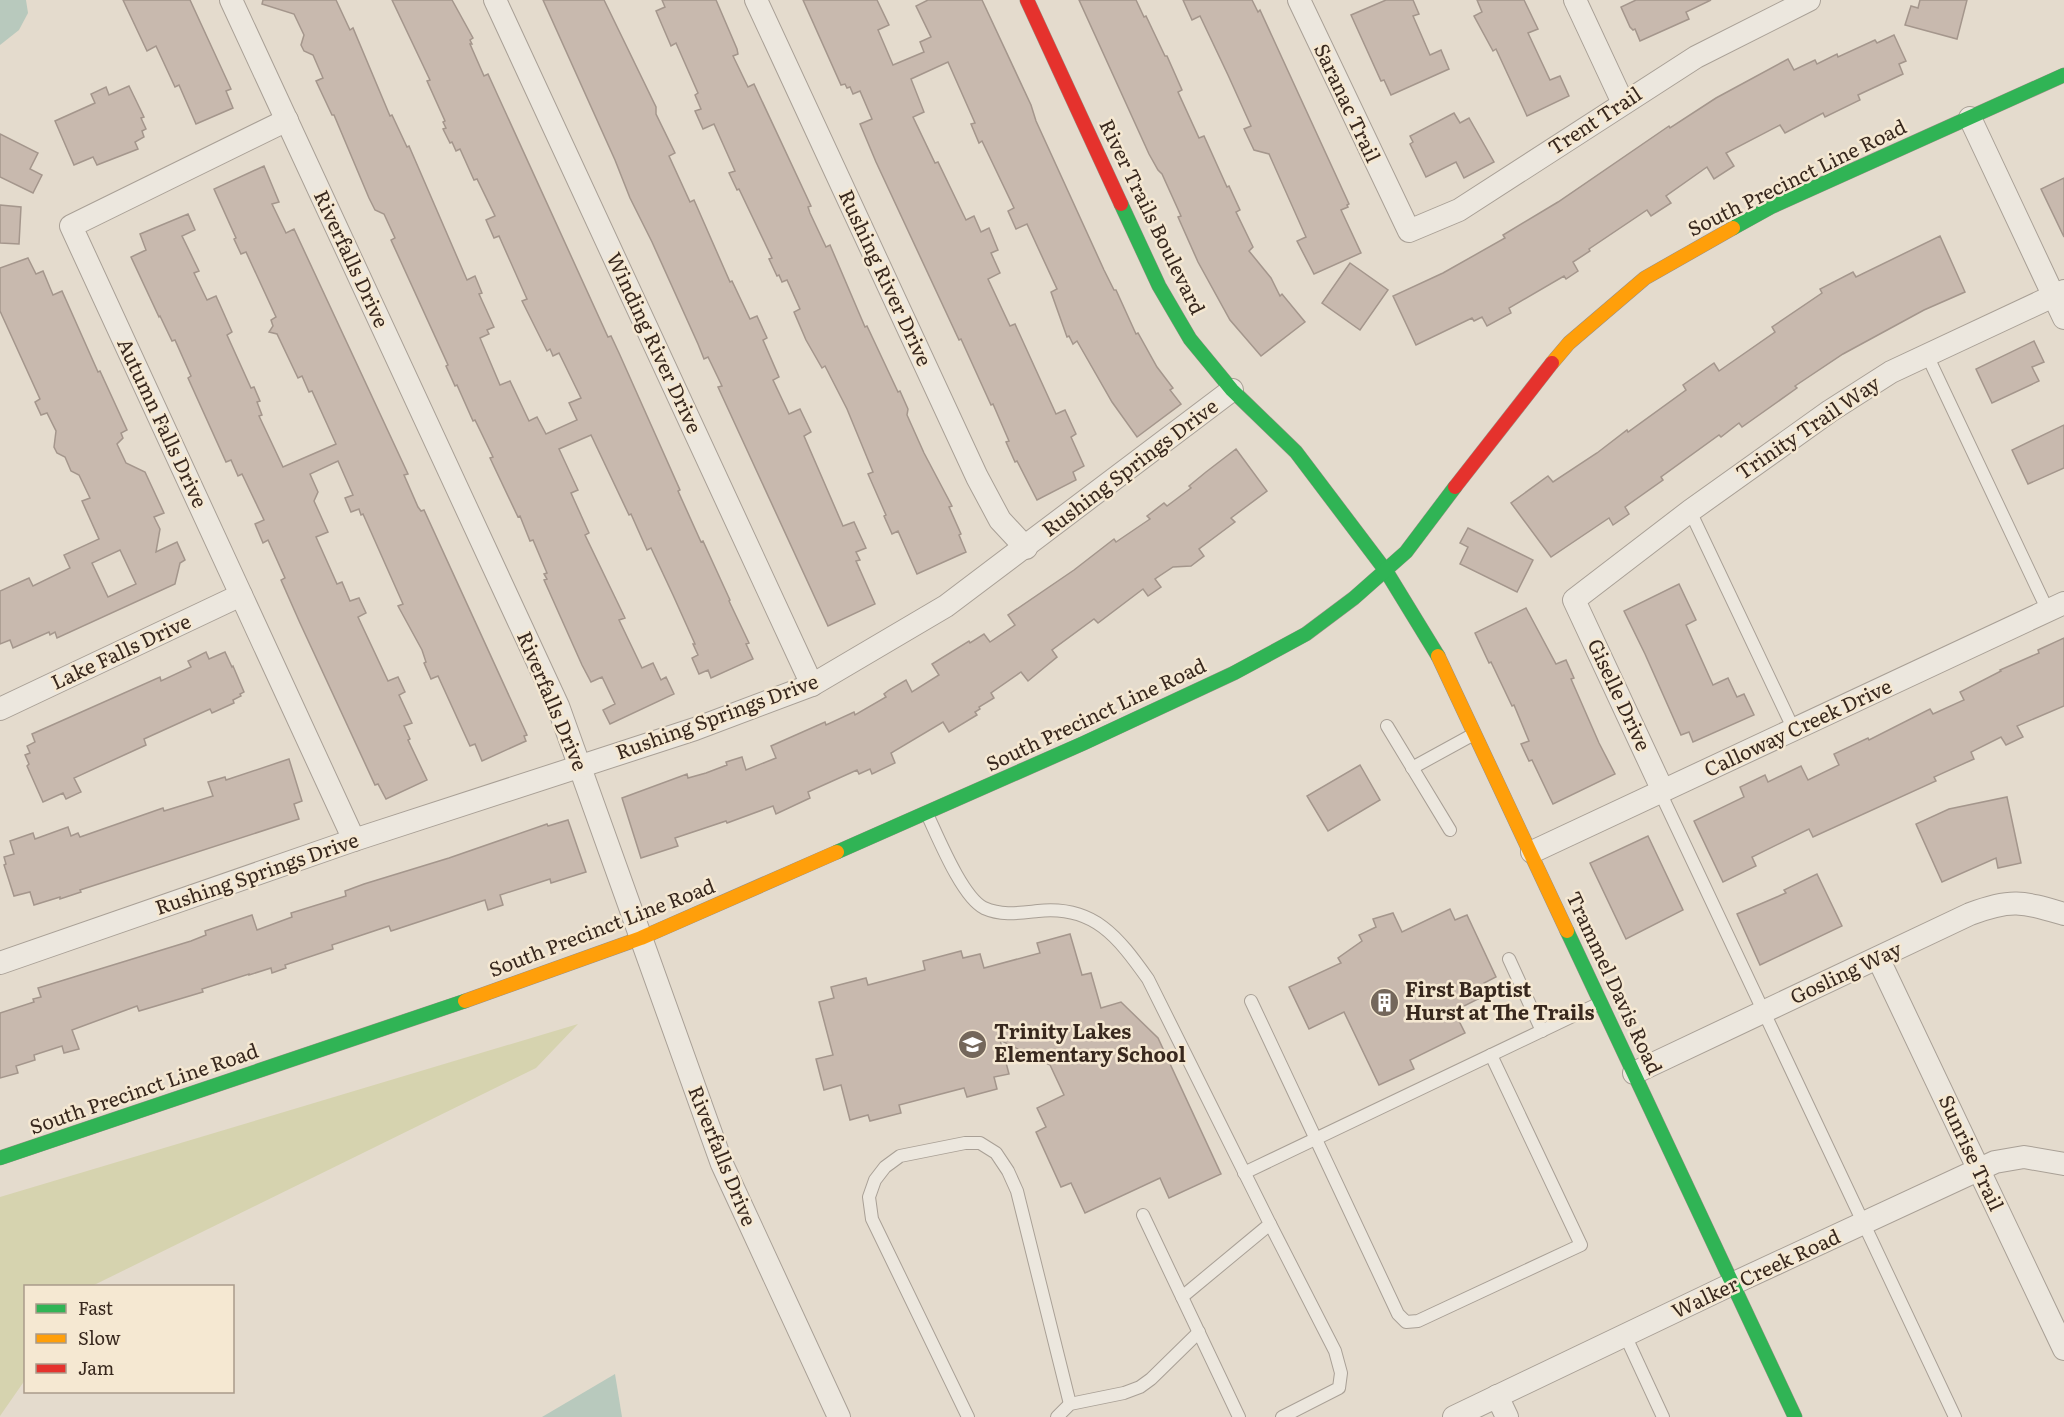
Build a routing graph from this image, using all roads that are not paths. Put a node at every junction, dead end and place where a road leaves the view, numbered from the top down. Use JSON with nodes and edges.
{"nodes":[{"id":1,"x":231,"y":0,"type":"edge"},
{"id":2,"x":495,"y":0,"type":"edge"},
{"id":3,"x":756,"y":0,"type":"edge"},
{"id":4,"x":1027,"y":0,"type":"edge"},
{"id":5,"x":1299,"y":0,"type":"edge"},
{"id":6,"x":1575,"y":0,"type":"edge"},
{"id":7,"x":1809,"y":0,"type":"edge"},
{"id":8,"x":2064,"y":75,"type":"edge"},
{"id":9,"x":1623,"y":103,"type":"junction"},
{"id":10,"x":1970,"y":118,"type":"junction"},
{"id":11,"x":287,"y":120,"type":"junction"},
{"id":12,"x":1396,"y":206,"type":"joint"},
{"id":13,"x":2059,"y":293,"type":"edge"},
{"id":14,"x":2064,"y":318,"type":"edge"},
{"id":15,"x":1927,"y":355,"type":"junction"},
{"id":16,"x":1232,"y":390,"type":"junction"},
{"id":17,"x":1690,"y":511,"type":"junction"},
{"id":18,"x":1026,"y":548,"type":"junction"},
{"id":19,"x":1386,"y":571,"type":"junction"},
{"id":20,"x":241,"y":596,"type":"junction"},
{"id":21,"x":1574,"y":600,"type":"joint"},
{"id":22,"x":2056,"y":607,"type":"edge"},
{"id":23,"x":813,"y":685,"type":"junction"},
{"id":24,"x":0,"y":709,"type":"edge"},
{"id":25,"x":1387,"y":726,"type":"dead end"},
{"id":26,"x":1794,"y":730,"type":"junction"},
{"id":27,"x":1475,"y":734,"type":"junction"},
{"id":28,"x":580,"y":767,"type":"junction"},
{"id":29,"x":1412,"y":768,"type":"junction"},
{"id":30,"x":1662,"y":792,"type":"junction"},
{"id":31,"x":926,"y":813,"type":"junction"},
{"id":32,"x":1450,"y":830,"type":"dead end"},
{"id":33,"x":354,"y":840,"type":"junction"},
{"id":34,"x":1532,"y":852,"type":"junction"},
{"id":35,"x":2064,"y":914,"type":"edge"},
{"id":36,"x":641,"y":938,"type":"junction"},
{"id":37,"x":1878,"y":958,"type":"junction"},
{"id":38,"x":1509,"y":960,"type":"dead end"},
{"id":39,"x":0,"y":963,"type":"edge"},
{"id":40,"x":1251,"y":1001,"type":"dead end"},
{"id":41,"x":1601,"y":1003,"type":"junction"},
{"id":42,"x":1764,"y":1012,"type":"junction"},
{"id":43,"x":1542,"y":1031,"type":"junction"},
{"id":44,"x":1491,"y":1055,"type":"junction"},
{"id":45,"x":1634,"y":1073,"type":"junction"},
{"id":46,"x":1316,"y":1138,"type":"junction"},
{"id":47,"x":0,"y":1158,"type":"edge"},
{"id":48,"x":2064,"y":1164,"type":"edge"},
{"id":49,"x":1979,"y":1170,"type":"junction"},
{"id":50,"x":1244,"y":1173,"type":"junction"},
{"id":51,"x":1143,"y":1215,"type":"dead end"},
{"id":52,"x":1863,"y":1223,"type":"junction"},
{"id":53,"x":1270,"y":1224,"type":"junction"},
{"id":54,"x":1732,"y":1284,"type":"junction"},
{"id":55,"x":1182,"y":1297,"type":"junction"},
{"id":56,"x":1199,"y":1332,"type":"junction"},
{"id":57,"x":1625,"y":1335,"type":"junction"},
{"id":58,"x":2064,"y":1349,"type":"edge"},
{"id":59,"x":1497,"y":1396,"type":"junction"},
{"id":60,"x":1070,"y":1404,"type":"junction"},
{"id":61,"x":839,"y":1417,"type":"edge"},
{"id":62,"x":968,"y":1417,"type":"edge"},
{"id":63,"x":1057,"y":1417,"type":"edge"},
{"id":64,"x":1239,"y":1417,"type":"edge"},
{"id":65,"x":1282,"y":1417,"type":"edge"},
{"id":66,"x":1454,"y":1417,"type":"edge"},
{"id":67,"x":1507,"y":1417,"type":"edge"},
{"id":68,"x":1663,"y":1417,"type":"edge"},
{"id":69,"x":1796,"y":1417,"type":"edge"},
{"id":70,"x":1955,"y":1417,"type":"edge"}],
"edges":[{"from":1,"to":11,"type":"street","name":"Riverfalls Drive"},
{"from":2,"to":23,"type":"street","name":"Winding River Drive"},
{"from":3,"to":18,"type":"street","name":"Rushing River Drive"},
{"from":4,"to":16,"type":"main road","name":"River Trails Boulevard"},
{"from":5,"to":12,"type":"street","name":"Saranac Trail"},
{"from":6,"to":9,"type":"street"},
{"from":7,"to":9,"type":"street","name":"Trent Trail"},
{"from":8,"to":10,"type":"main road","name":"South Precinct Line Road"},
{"from":9,"to":12,"type":"street","name":"Trent Trail"},
{"from":10,"to":13,"type":"street"},
{"from":10,"to":19,"type":"main road","name":"South Precinct Line Road"},
{"from":11,"to":20,"type":"street","name":"Autumn Falls Drive"},
{"from":11,"to":28,"type":"street","name":"Riverfalls Drive"},
{"from":13,"to":14,"type":"street"},
{"from":13,"to":15,"type":"street","name":"Trinity Trail Way"},
{"from":15,"to":17,"type":"street","name":"Trinity Trail Way"},
{"from":15,"to":22,"type":"lane"},
{"from":16,"to":18,"type":"street","name":"Rushing Springs Drive"},
{"from":16,"to":19,"type":"main road","name":"River Trails Boulevard"},
{"from":17,"to":21,"type":"street","name":"Trinity Trail Way"},
{"from":17,"to":26,"type":"lane"},
{"from":18,"to":23,"type":"street","name":"Rushing Springs Drive"},
{"from":19,"to":27,"type":"main road","name":"Trammel Davis Road"},
{"from":19,"to":31,"type":"main road","name":"South Precinct Line Road"},
{"from":20,"to":24,"type":"street","name":"Lake Falls Drive"},
{"from":20,"to":33,"type":"street","name":"Autumn Falls Drive"},
{"from":21,"to":30,"type":"street","name":"Giselle Drive"},
{"from":22,"to":26,"type":"street","name":"Calloway Creek Drive"},
{"from":23,"to":28,"type":"street","name":"Rushing Springs Drive"},
{"from":25,"to":29,"type":"lane"},
{"from":26,"to":30,"type":"street","name":"Calloway Creek Drive"},
{"from":27,"to":29,"type":"lane"},
{"from":27,"to":34,"type":"main road","name":"Trammel Davis Road"},
{"from":28,"to":33,"type":"street","name":"Rushing Springs Drive"},
{"from":28,"to":36,"type":"street","name":"Riverfalls Drive"},
{"from":29,"to":32,"type":"lane"},
{"from":30,"to":34,"type":"street","name":"Calloway Creek Drive"},
{"from":30,"to":42,"type":"lane"},
{"from":31,"to":36,"type":"main road","name":"South Precinct Line Road"},
{"from":31,"to":50,"type":"lane"},
{"from":33,"to":39,"type":"street","name":"Rushing Springs Drive"},
{"from":34,"to":41,"type":"main road","name":"Trammel Davis Road"},
{"from":35,"to":37,"type":"street","name":"Gosling Way"},
{"from":36,"to":47,"type":"main road","name":"South Precinct Line Road"},
{"from":36,"to":61,"type":"street","name":"Riverfalls Drive"},
{"from":37,"to":42,"type":"street","name":"Gosling Way"},
{"from":37,"to":49,"type":"street","name":"Sunrise Trail"},
{"from":38,"to":43,"type":"lane"},
{"from":40,"to":46,"type":"lane"},
{"from":41,"to":43,"type":"lane"},
{"from":41,"to":45,"type":"main road","name":"Trammel Davis Road"},
{"from":42,"to":45,"type":"street","name":"Gosling Way"},
{"from":42,"to":52,"type":"lane"},
{"from":43,"to":44,"type":"lane"},
{"from":44,"to":46,"type":"lane"},
{"from":44,"to":46,"type":"lane"},
{"from":45,"to":54,"type":"main road","name":"Trammel Davis Road"},
{"from":46,"to":50,"type":"lane"},
{"from":48,"to":49,"type":"street","name":"Walker Creek Road"},
{"from":49,"to":52,"type":"street","name":"Walker Creek Road"},
{"from":49,"to":58,"type":"street","name":"Sunrise Trail"},
{"from":50,"to":53,"type":"lane"},
{"from":51,"to":55,"type":"lane"},
{"from":52,"to":54,"type":"street","name":"Walker Creek Road"},
{"from":52,"to":70,"type":"lane"},
{"from":53,"to":55,"type":"lane"},
{"from":53,"to":65,"type":"lane"},
{"from":54,"to":57,"type":"street","name":"Walker Creek Road"},
{"from":54,"to":69,"type":"main road","name":"Trammel Davis Road"},
{"from":55,"to":56,"type":"lane"},
{"from":56,"to":60,"type":"lane"},
{"from":56,"to":64,"type":"lane"},
{"from":57,"to":59,"type":"street","name":"Walker Creek Road"},
{"from":57,"to":68,"type":"lane"},
{"from":59,"to":66,"type":"street","name":"Walker Creek Road"},
{"from":59,"to":67,"type":"street"},
{"from":60,"to":62,"type":"lane"},
{"from":60,"to":63,"type":"lane"}]}
